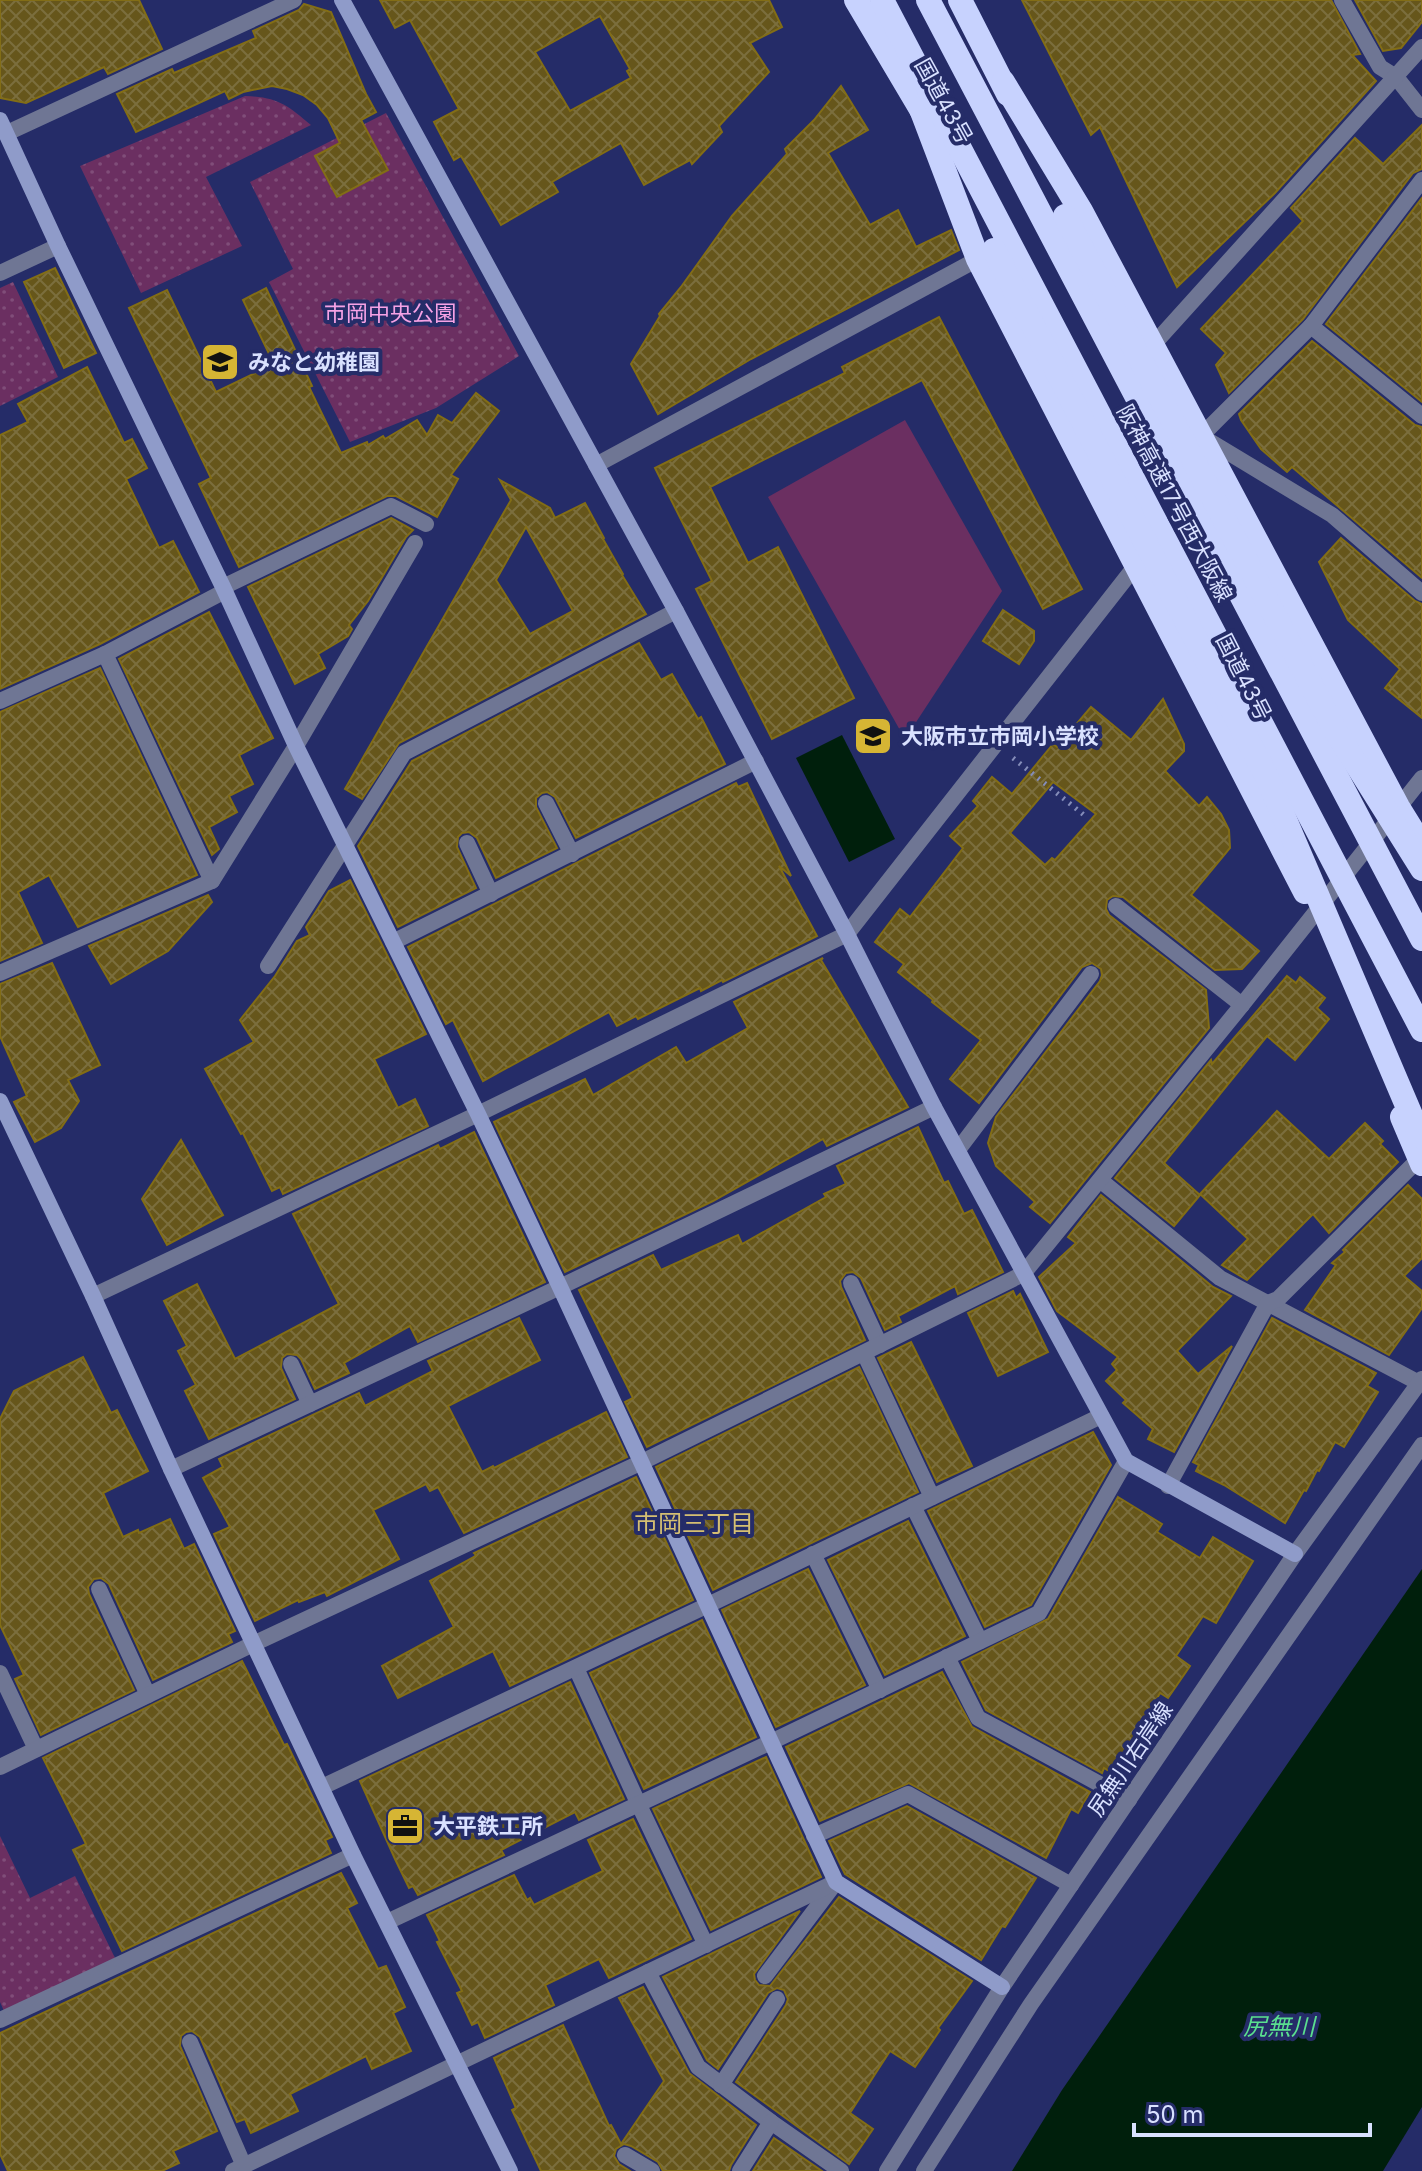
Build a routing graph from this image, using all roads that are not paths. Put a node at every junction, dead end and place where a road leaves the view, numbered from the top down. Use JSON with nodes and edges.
{"nodes":[{"id":1,"x":294,"y":0,"type":"edge"},
{"id":2,"x":342,"y":0,"type":"edge"},
{"id":3,"x":856,"y":0,"type":"edge"},
{"id":4,"x":882,"y":0,"type":"edge"},
{"id":5,"x":928,"y":0,"type":"edge"},
{"id":6,"x":960,"y":0,"type":"edge"},
{"id":7,"x":1342,"y":0,"type":"edge"},
{"id":8,"x":1422,"y":47,"type":"edge"},
{"id":9,"x":1396,"y":77,"type":"junction"},
{"id":10,"x":1003,"y":82,"type":"junction"},
{"id":11,"x":1422,"y":110,"type":"edge"},
{"id":12,"x":3,"y":126,"type":"edge"},
{"id":13,"x":1422,"y":180,"type":"edge"},
{"id":14,"x":58,"y":246,"type":"junction"},
{"id":15,"x":986,"y":254,"type":"junction"},
{"id":16,"x":0,"y":273,"type":"edge"},
{"id":17,"x":1311,"y":326,"type":"junction"},
{"id":18,"x":1153,"y":345,"type":"junction"},
{"id":19,"x":1422,"y":416,"type":"edge"},
{"id":20,"x":1201,"y":436,"type":"junction"},
{"id":21,"x":596,"y":465,"type":"junction"},
{"id":22,"x":426,"y":524,"type":"dead end"},
{"id":23,"x":415,"y":543,"type":"dead end"},
{"id":24,"x":1137,"y":564,"type":"junction"},
{"id":25,"x":224,"y":589,"type":"junction"},
{"id":26,"x":1422,"y":593,"type":"edge"},
{"id":27,"x":676,"y":611,"type":"junction"},
{"id":28,"x":105,"y":654,"type":"junction"},
{"id":29,"x":0,"y":701,"type":"edge"},
{"id":30,"x":296,"y":746,"type":"junction"},
{"id":31,"x":756,"y":761,"type":"junction"},
{"id":32,"x":1422,"y":778,"type":"edge"},
{"id":33,"x":546,"y":803,"type":"dead end"},
{"id":34,"x":1398,"y":807,"type":"junction"},
{"id":35,"x":1422,"y":826,"type":"edge"},
{"id":36,"x":467,"y":843,"type":"dead end"},
{"id":37,"x":345,"y":845,"type":"junction"},
{"id":38,"x":1422,"y":846,"type":"edge"},
{"id":39,"x":572,"y":854,"type":"junction"},
{"id":40,"x":1422,"y":869,"type":"edge"},
{"id":41,"x":212,"y":881,"type":"junction"},
{"id":42,"x":491,"y":894,"type":"junction"},
{"id":43,"x":1116,"y":906,"type":"dead end"},
{"id":44,"x":1316,"y":912,"type":"junction"},
{"id":45,"x":847,"y":934,"type":"junction"},
{"id":46,"x":1422,"y":939,"type":"edge"},
{"id":47,"x":393,"y":942,"type":"junction"},
{"id":48,"x":268,"y":966,"type":"dead end"},
{"id":49,"x":0,"y":973,"type":"edge"},
{"id":50,"x":1091,"y":974,"type":"dead end"},
{"id":51,"x":1242,"y":1005,"type":"junction"},
{"id":52,"x":1421,"y":1029,"type":"edge"},
{"id":53,"x":0,"y":1101,"type":"edge"},
{"id":54,"x":934,"y":1107,"type":"junction"},
{"id":55,"x":478,"y":1114,"type":"junction"},
{"id":56,"x":958,"y":1150,"type":"junction"},
{"id":57,"x":1421,"y":1153,"type":"edge"},
{"id":58,"x":1100,"y":1180,"type":"junction"},
{"id":59,"x":1023,"y":1274,"type":"junction"},
{"id":60,"x":851,"y":1283,"type":"dead end"},
{"id":61,"x":560,"y":1287,"type":"junction"},
{"id":62,"x":93,"y":1296,"type":"junction"},
{"id":63,"x":1268,"y":1303,"type":"junction"},
{"id":64,"x":880,"y":1345,"type":"junction"},
{"id":65,"x":864,"y":1353,"type":"junction"},
{"id":66,"x":291,"y":1364,"type":"dead end"},
{"id":67,"x":1420,"y":1381,"type":"edge"},
{"id":68,"x":310,"y":1404,"type":"junction"},
{"id":69,"x":1101,"y":1416,"type":"junction"},
{"id":70,"x":1422,"y":1445,"type":"edge"},
{"id":71,"x":1126,"y":1461,"type":"junction"},
{"id":72,"x":642,"y":1462,"type":"junction"},
{"id":73,"x":171,"y":1469,"type":"junction"},
{"id":74,"x":1168,"y":1486,"type":"junction"},
{"id":75,"x":932,"y":1497,"type":"junction"},
{"id":76,"x":913,"y":1506,"type":"junction"},
{"id":77,"x":813,"y":1554,"type":"junction"},
{"id":78,"x":1295,"y":1554,"type":"junction"},
{"id":79,"x":99,"y":1589,"type":"dead end"},
{"id":80,"x":708,"y":1605,"type":"junction"},
{"id":81,"x":980,"y":1641,"type":"junction"},
{"id":82,"x":253,"y":1644,"type":"junction"},
{"id":83,"x":947,"y":1657,"type":"junction"},
{"id":84,"x":576,"y":1668,"type":"junction"},
{"id":85,"x":0,"y":1673,"type":"edge"},
{"id":86,"x":880,"y":1690,"type":"junction"},
{"id":87,"x":148,"y":1695,"type":"junction"},
{"id":88,"x":771,"y":1742,"type":"junction"},
{"id":89,"x":36,"y":1749,"type":"junction"},
{"id":90,"x":0,"y":1767,"type":"edge"},
{"id":91,"x":322,"y":1787,"type":"junction"},
{"id":92,"x":1129,"y":1800,"type":"junction"},
{"id":93,"x":639,"y":1805,"type":"junction"},
{"id":94,"x":814,"y":1836,"type":"junction"},
{"id":95,"x":353,"y":1855,"type":"junction"},
{"id":96,"x":836,"y":1882,"type":"junction"},
{"id":97,"x":1071,"y":1885,"type":"junction"},
{"id":98,"x":387,"y":1922,"type":"junction"},
{"id":99,"x":706,"y":1945,"type":"junction"},
{"id":100,"x":648,"y":1972,"type":"junction"},
{"id":101,"x":765,"y":1976,"type":"dead end"},
{"id":102,"x":1002,"y":1987,"type":"junction"},
{"id":103,"x":777,"y":1999,"type":"dead end"},
{"id":104,"x":0,"y":2020,"type":"edge"},
{"id":105,"x":190,"y":2042,"type":"dead end"},
{"id":106,"x":458,"y":2063,"type":"junction"},
{"id":107,"x":721,"y":2085,"type":"junction"},
{"id":108,"x":771,"y":2122,"type":"junction"},
{"id":109,"x":625,"y":2155,"type":"dead end"},
{"id":110,"x":239,"y":2168,"type":"edge"},
{"id":111,"x":510,"y":2171,"type":"edge"},
{"id":112,"x":652,"y":2171,"type":"edge"},
{"id":113,"x":740,"y":2171,"type":"edge"},
{"id":114,"x":841,"y":2171,"type":"edge"},
{"id":115,"x":887,"y":2171,"type":"edge"},
{"id":116,"x":924,"y":2171,"type":"edge"}],
"edges":[{"from":1,"to":12,"type":"street"},
{"from":2,"to":21,"type":"street"},
{"from":3,"to":15,"type":"highway","name":"国道43号"},
{"from":4,"to":52,"type":"highway","name":"阪神高速17号西大阪線","bridge":true},
{"from":5,"to":46,"type":"highway","name":"阪神高速17号西大阪線","bridge":true},
{"from":6,"to":10,"type":"highway"},
{"from":7,"to":9,"type":"street"},
{"from":8,"to":9,"type":"street"},
{"from":9,"to":11,"type":"street"},
{"from":9,"to":18,"type":"street"},
{"from":10,"to":18,"type":"highway"},
{"from":10,"to":40,"type":"highway","bridge":true},
{"from":12,"to":14,"type":"street"},
{"from":13,"to":17,"type":"street"},
{"from":14,"to":16,"type":"street"},
{"from":14,"to":25,"type":"street"},
{"from":15,"to":21,"type":"street"},
{"from":15,"to":24,"type":"highway"},
{"from":15,"to":57,"type":"highway","name":"国道43号","bridge":true},
{"from":17,"to":19,"type":"street"},
{"from":17,"to":20,"type":"street"},
{"from":18,"to":20,"type":"highway"},
{"from":20,"to":26,"type":"street"},
{"from":20,"to":34,"type":"highway"},
{"from":21,"to":27,"type":"street"},
{"from":22,"to":25,"type":"street"},
{"from":23,"to":30,"type":"street"},
{"from":24,"to":44,"type":"highway"},
{"from":24,"to":45,"type":"street"},
{"from":25,"to":28,"type":"street"},
{"from":25,"to":30,"type":"street"},
{"from":27,"to":31,"type":"street"},
{"from":27,"to":37,"type":"street"},
{"from":28,"to":29,"type":"street"},
{"from":28,"to":41,"type":"street"},
{"from":30,"to":37,"type":"street"},
{"from":30,"to":41,"type":"street"},
{"from":31,"to":39,"type":"street"},
{"from":31,"to":45,"type":"street"},
{"from":32,"to":34,"type":"street"},
{"from":33,"to":39,"type":"street"},
{"from":34,"to":35,"type":"street"},
{"from":34,"to":38,"type":"highway"},
{"from":34,"to":44,"type":"street"},
{"from":36,"to":42,"type":"street"},
{"from":37,"to":47,"type":"street"},
{"from":37,"to":48,"type":"street"},
{"from":39,"to":42,"type":"street"},
{"from":41,"to":49,"type":"street"},
{"from":42,"to":47,"type":"street"},
{"from":43,"to":51,"type":"street"},
{"from":44,"to":51,"type":"street"},
{"from":44,"to":57,"type":"highway"},
{"from":45,"to":54,"type":"street"},
{"from":45,"to":55,"type":"street"},
{"from":47,"to":55,"type":"street"},
{"from":50,"to":56,"type":"street"},
{"from":51,"to":58,"type":"street"},
{"from":53,"to":62,"type":"street"},
{"from":54,"to":56,"type":"street"},
{"from":54,"to":61,"type":"street"},
{"from":55,"to":61,"type":"street"},
{"from":55,"to":62,"type":"street"},
{"from":56,"to":59,"type":"street"},
{"from":57,"to":63,"type":"street"},
{"from":58,"to":59,"type":"street"},
{"from":58,"to":63,"type":"street"},
{"from":59,"to":64,"type":"street"},
{"from":59,"to":69,"type":"street"},
{"from":60,"to":64,"type":"street"},
{"from":61,"to":68,"type":"street"},
{"from":61,"to":72,"type":"street"},
{"from":62,"to":73,"type":"street"},
{"from":63,"to":67,"type":"street"},
{"from":63,"to":74,"type":"street"},
{"from":64,"to":65,"type":"street"},
{"from":65,"to":72,"type":"street"},
{"from":65,"to":75,"type":"street"},
{"from":66,"to":68,"type":"street"},
{"from":67,"to":78,"type":"street","name":"尻無川右岸線"},
{"from":68,"to":73,"type":"street"},
{"from":69,"to":71,"type":"street"},
{"from":69,"to":75,"type":"street"},
{"from":70,"to":116,"type":"street"},
{"from":71,"to":74,"type":"street"},
{"from":71,"to":81,"type":"street"},
{"from":72,"to":80,"type":"street"},
{"from":72,"to":82,"type":"street"},
{"from":73,"to":82,"type":"street"},
{"from":74,"to":78,"type":"street"},
{"from":75,"to":76,"type":"street"},
{"from":76,"to":77,"type":"street"},
{"from":76,"to":81,"type":"street"},
{"from":77,"to":80,"type":"street"},
{"from":77,"to":86,"type":"street"},
{"from":78,"to":92,"type":"street","name":"尻無川右岸線"},
{"from":79,"to":87,"type":"street"},
{"from":80,"to":84,"type":"street"},
{"from":80,"to":88,"type":"street"},
{"from":81,"to":83,"type":"street"},
{"from":82,"to":87,"type":"street"},
{"from":82,"to":91,"type":"street"},
{"from":83,"to":86,"type":"street"},
{"from":83,"to":92,"type":"street"},
{"from":84,"to":91,"type":"street"},
{"from":84,"to":93,"type":"street"},
{"from":85,"to":89,"type":"street"},
{"from":86,"to":88,"type":"street"},
{"from":87,"to":89,"type":"street"},
{"from":88,"to":93,"type":"street"},
{"from":88,"to":94,"type":"street"},
{"from":89,"to":90,"type":"street"},
{"from":91,"to":95,"type":"street"},
{"from":92,"to":97,"type":"street","name":"尻無川右岸線"},
{"from":93,"to":98,"type":"street"},
{"from":93,"to":99,"type":"street"},
{"from":94,"to":96,"type":"street"},
{"from":94,"to":97,"type":"street"},
{"from":95,"to":98,"type":"street"},
{"from":95,"to":104,"type":"street"},
{"from":96,"to":99,"type":"street"},
{"from":96,"to":101,"type":"street"},
{"from":96,"to":102,"type":"street"},
{"from":97,"to":102,"type":"street","name":"尻無川右岸線"},
{"from":98,"to":106,"type":"street"},
{"from":99,"to":100,"type":"street"},
{"from":100,"to":106,"type":"street"},
{"from":100,"to":107,"type":"street"},
{"from":102,"to":115,"type":"street","name":"尻無川右岸線"},
{"from":103,"to":107,"type":"street"},
{"from":105,"to":110,"type":"street"},
{"from":106,"to":110,"type":"street"},
{"from":106,"to":111,"type":"street"},
{"from":107,"to":108,"type":"street"},
{"from":108,"to":113,"type":"street"},
{"from":108,"to":114,"type":"street"},
{"from":109,"to":112,"type":"street"}]}
